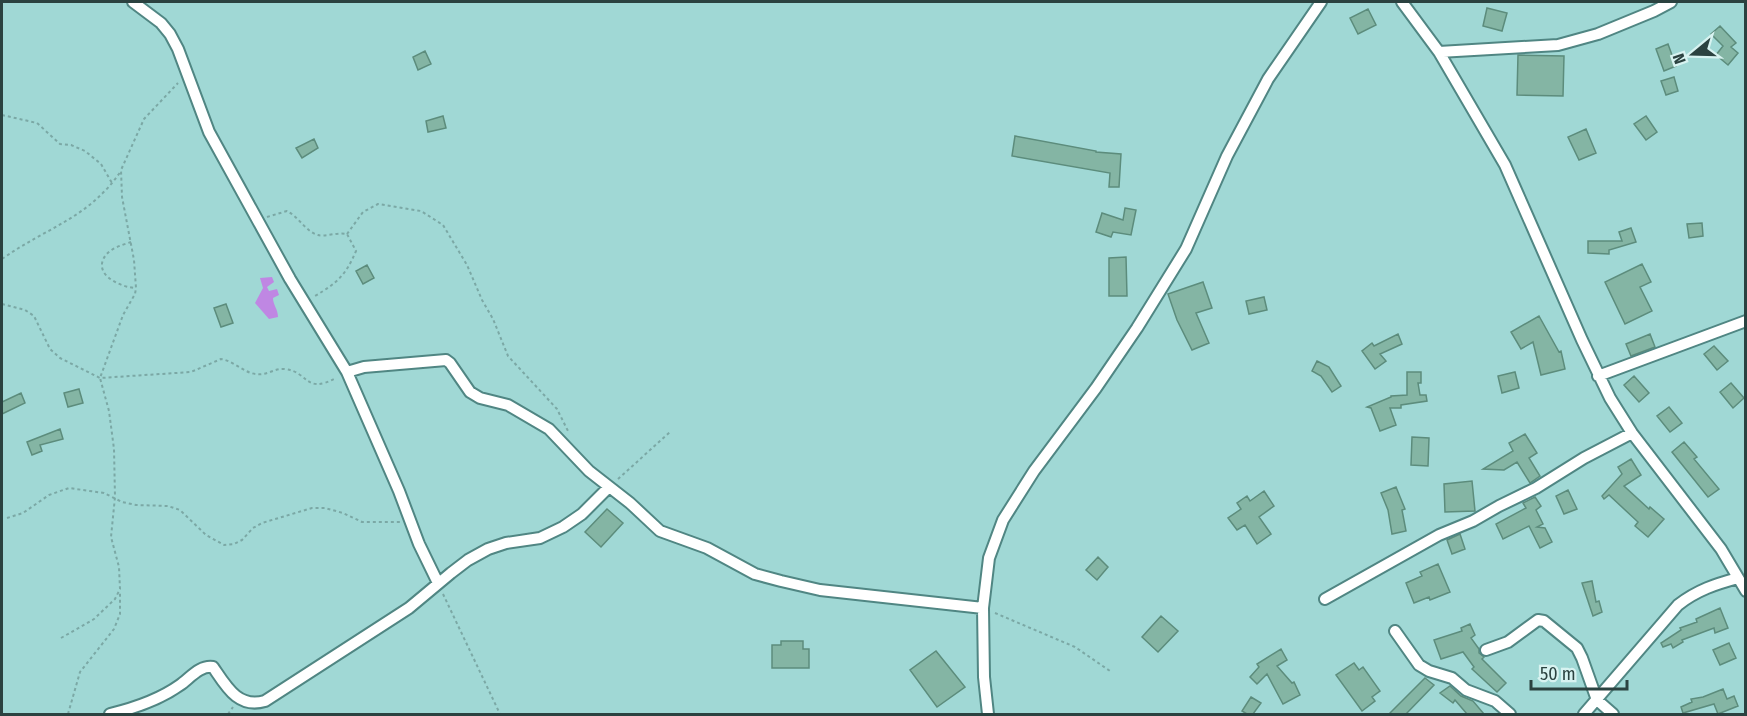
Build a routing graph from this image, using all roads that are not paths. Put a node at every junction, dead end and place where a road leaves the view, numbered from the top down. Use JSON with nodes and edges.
{"nodes":[{"id":1,"x":133,"y":2,"type":"edge"},
{"id":2,"x":1321,"y":2,"type":"edge"},
{"id":3,"x":1402,"y":2,"type":"edge"},
{"id":4,"x":1671,"y":2,"type":"edge"},
{"id":5,"x":1439,"y":52,"type":"junction"},
{"id":6,"x":1746,"y":321,"type":"edge"},
{"id":7,"x":346,"y":372,"type":"junction"},
{"id":8,"x":1598,"y":376,"type":"junction"},
{"id":9,"x":1632,"y":433,"type":"junction"},
{"id":10,"x":609,"y":487,"type":"junction"},
{"id":11,"x":1738,"y":578,"type":"junction"},
{"id":12,"x":438,"y":583,"type":"junction"},
{"id":13,"x":1746,"y":591,"type":"edge"},
{"id":14,"x":1325,"y":599,"type":"dead end"},
{"id":15,"x":983,"y":608,"type":"junction"},
{"id":16,"x":1395,"y":631,"type":"dead end"},
{"id":17,"x":1485,"y":650,"type":"dead end"},
{"id":18,"x":1597,"y":700,"type":"junction"},
{"id":19,"x":130,"y":712,"type":"edge"},
{"id":20,"x":110,"y":714,"type":"edge"},
{"id":21,"x":988,"y":714,"type":"edge"},
{"id":22,"x":1510,"y":714,"type":"edge"},
{"id":23,"x":1584,"y":714,"type":"edge"},
{"id":24,"x":1613,"y":714,"type":"edge"}],
"edges":[{"from":1,"to":7,"type":"street"},
{"from":2,"to":15,"type":"street"},
{"from":3,"to":5,"type":"street"},
{"from":4,"to":5,"type":"street"},
{"from":5,"to":8,"type":"street"},
{"from":6,"to":8,"type":"street"},
{"from":7,"to":10,"type":"street"},
{"from":7,"to":12,"type":"street"},
{"from":8,"to":9,"type":"street"},
{"from":9,"to":11,"type":"street"},
{"from":9,"to":14,"type":"street"},
{"from":10,"to":12,"type":"street"},
{"from":10,"to":15,"type":"street"},
{"from":11,"to":13,"type":"street"},
{"from":11,"to":18,"type":"street"},
{"from":12,"to":19,"type":"street"},
{"from":15,"to":21,"type":"street"},
{"from":16,"to":22,"type":"street"},
{"from":17,"to":18,"type":"street"},
{"from":18,"to":23,"type":"street"},
{"from":18,"to":24,"type":"street"},
{"from":19,"to":20,"type":"street"}]}
